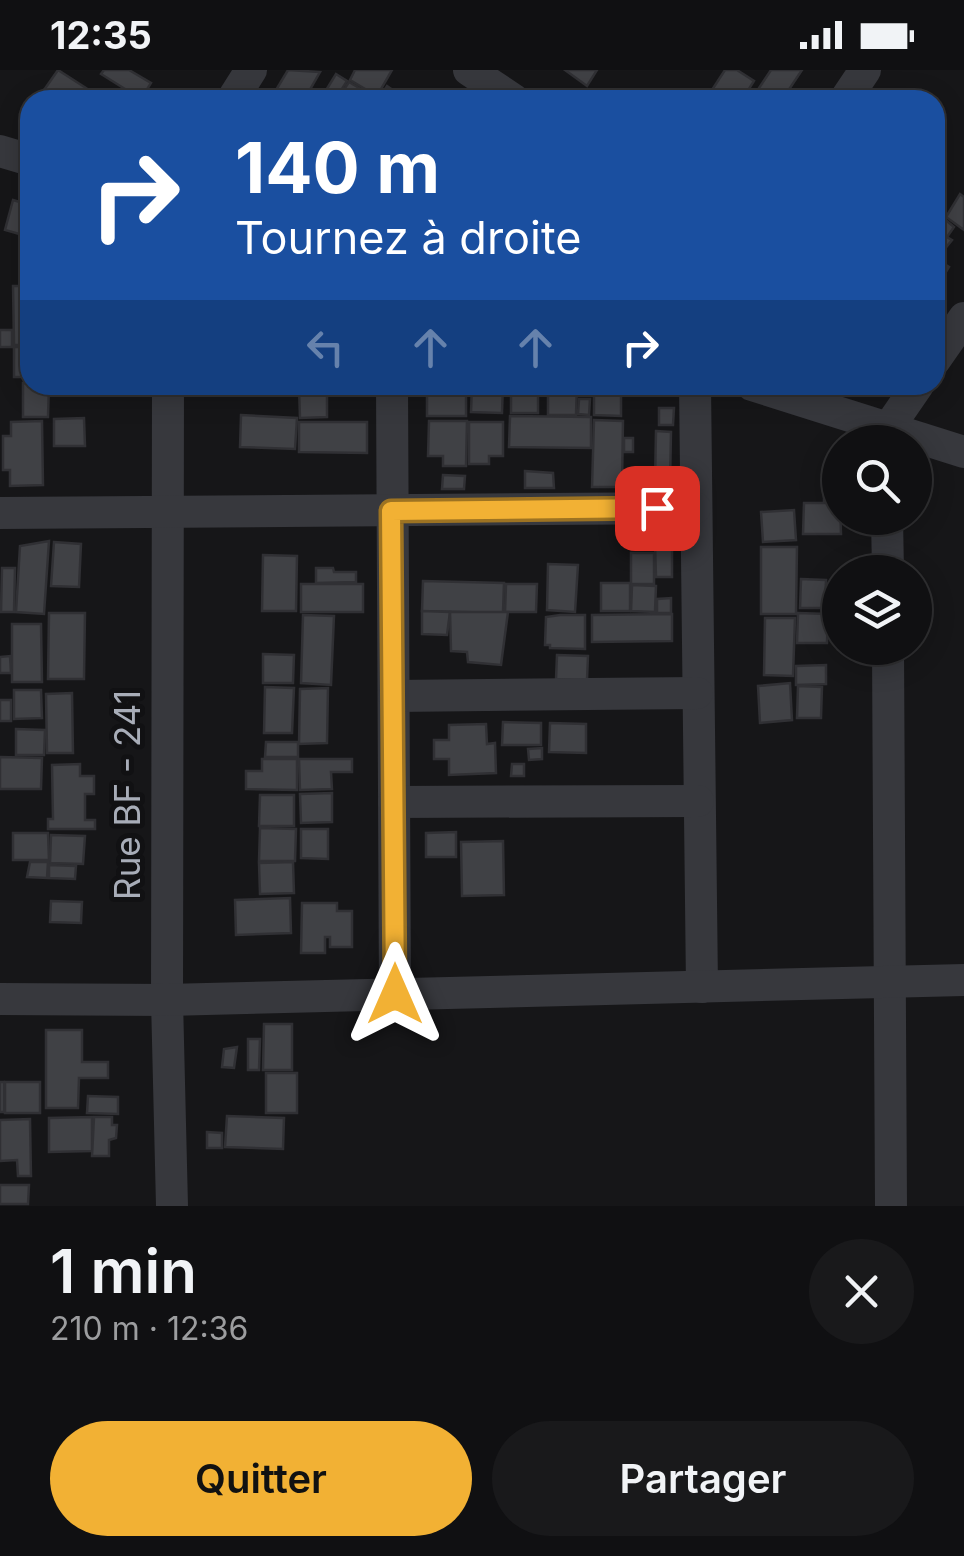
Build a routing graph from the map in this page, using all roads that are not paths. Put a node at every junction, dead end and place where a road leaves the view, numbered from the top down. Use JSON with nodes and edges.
{"nodes":[{"id":1,"x":469,"y":70,"type":"edge"},
{"id":2,"x":499,"y":90,"type":"edge"},
{"id":3,"x":964,"y":318,"type":"edge"},
{"id":4,"x":945,"y":346,"type":"edge"},
{"id":5,"x":168,"y":395,"type":"edge"},
{"id":6,"x":392,"y":395,"type":"edge"},
{"id":7,"x":695,"y":395,"type":"edge"},
{"id":8,"x":778,"y":395,"type":"edge"},
{"id":9,"x":912,"y":395,"type":"edge"},
{"id":10,"x":858,"y":425,"type":"edge"},
{"id":11,"x":894,"y":425,"type":"edge"},
{"id":12,"x":932,"y":445,"type":"edge"},
{"id":13,"x":964,"y":452,"type":"edge"},
{"id":14,"x":695,"y":508,"type":"junction"},
{"id":15,"x":168,"y":511,"type":"junction"},
{"id":16,"x":391,"y":511,"type":"junction"},
{"id":17,"x":0,"y":514,"type":"edge"},
{"id":18,"x":888,"y":665,"type":"edge"},
{"id":19,"x":697,"y":694,"type":"junction"},
{"id":20,"x":394,"y":696,"type":"junction"},
{"id":21,"x":698,"y":801,"type":"junction"},
{"id":22,"x":394,"y":802,"type":"junction"},
{"id":23,"x":964,"y":980,"type":"edge"},
{"id":24,"x":890,"y":982,"type":"junction"},
{"id":25,"x":702,"y":987,"type":"junction"},
{"id":26,"x":395,"y":994,"type":"junction"},
{"id":27,"x":0,"y":999,"type":"edge"},
{"id":28,"x":168,"y":1000,"type":"junction"},
{"id":29,"x":172,"y":1206,"type":"edge"},
{"id":30,"x":892,"y":1206,"type":"edge"}],
"edges":[{"from":1,"to":2,"type":"street"},
{"from":3,"to":4,"type":"street"},
{"from":5,"to":15,"type":"street","name":"Rue BF - 241"},
{"from":6,"to":16,"type":"street"},
{"from":7,"to":14,"type":"street"},
{"from":8,"to":10,"type":"street"},
{"from":9,"to":11,"type":"street"},
{"from":12,"to":13,"type":"street"},
{"from":14,"to":16,"type":"street"},
{"from":14,"to":19,"type":"street"},
{"from":15,"to":16,"type":"street"},
{"from":15,"to":17,"type":"street"},
{"from":15,"to":28,"type":"street","name":"Rue BF - 241"},
{"from":16,"to":20,"type":"street"},
{"from":18,"to":24,"type":"street"},
{"from":19,"to":20,"type":"street"},
{"from":19,"to":21,"type":"street"},
{"from":20,"to":22,"type":"street"},
{"from":21,"to":22,"type":"street"},
{"from":21,"to":25,"type":"street"},
{"from":22,"to":26,"type":"street"},
{"from":23,"to":24,"type":"street"},
{"from":24,"to":25,"type":"street"},
{"from":24,"to":30,"type":"street"},
{"from":25,"to":26,"type":"street"},
{"from":26,"to":28,"type":"street"},
{"from":27,"to":28,"type":"street"},
{"from":28,"to":29,"type":"street","name":"Rue BF - 241"}]}
